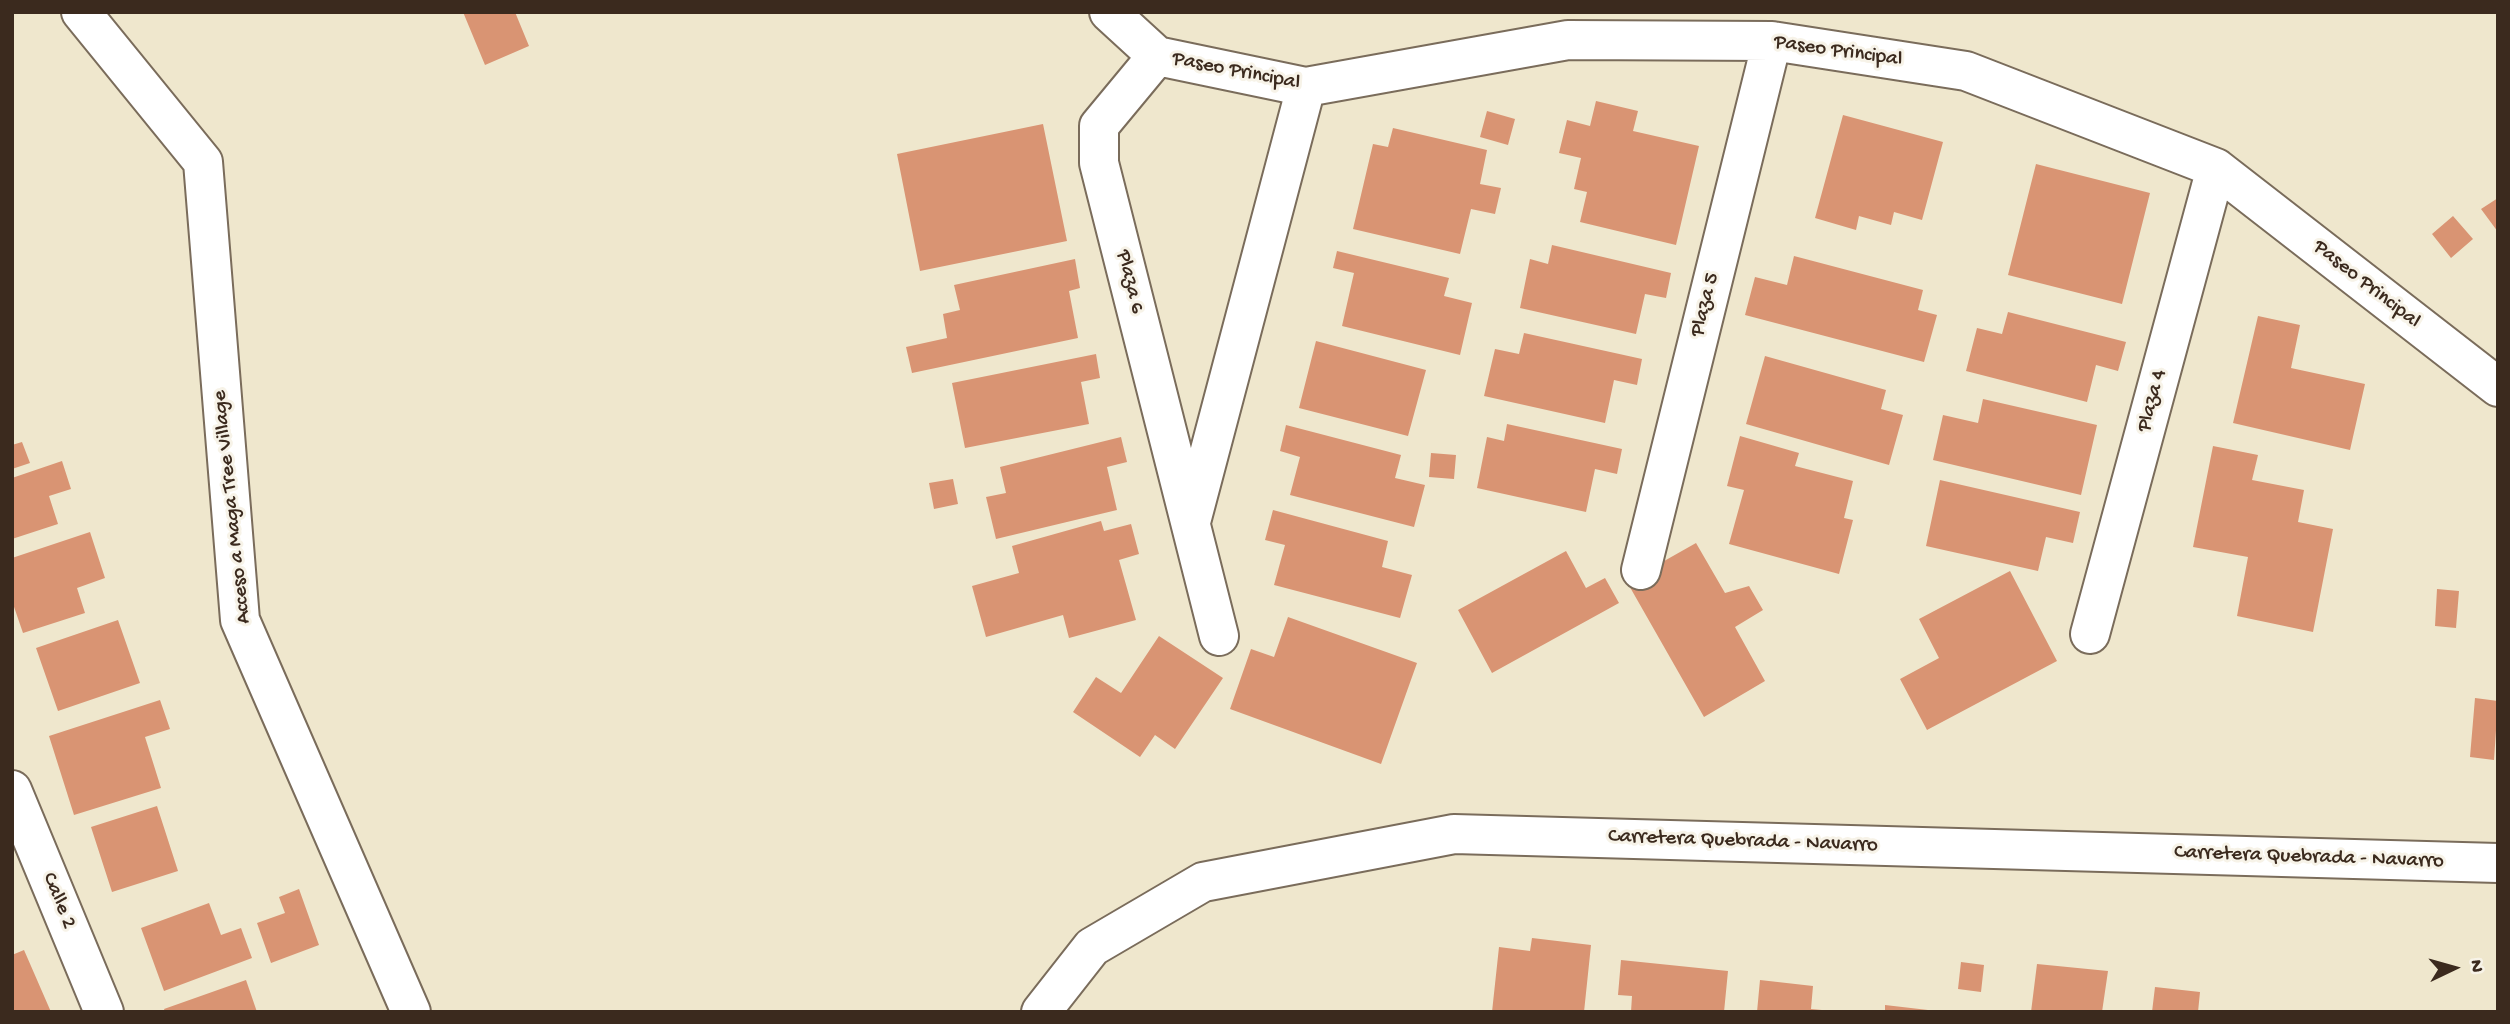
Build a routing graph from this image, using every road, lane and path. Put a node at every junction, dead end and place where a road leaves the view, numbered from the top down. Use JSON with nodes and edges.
{"nodes":[{"id":1,"x":81,"y":12,"type":"edge"},
{"id":2,"x":1109,"y":12,"type":"edge"},
{"id":3,"x":1772,"y":41,"type":"junction"},
{"id":4,"x":1157,"y":56,"type":"junction"},
{"id":5,"x":1306,"y":87,"type":"junction"},
{"id":6,"x":2216,"y":168,"type":"junction"},
{"id":7,"x":2498,"y":387,"type":"edge"},
{"id":8,"x":1190,"y":524,"type":"junction"},
{"id":9,"x":1641,"y":570,"type":"dead end"},
{"id":10,"x":2090,"y":634,"type":"dead end"},
{"id":11,"x":1219,"y":636,"type":"dead end"},
{"id":12,"x":12,"y":790,"type":"edge"},
{"id":13,"x":2498,"y":863,"type":"edge"},
{"id":14,"x":104,"y":1012,"type":"edge"},
{"id":15,"x":411,"y":1012,"type":"edge"},
{"id":16,"x":1041,"y":1012,"type":"edge"}],
"edges":[{"from":1,"to":15,"type":"street","name":"Acceso a Maga Tree Village"},
{"from":2,"to":4,"type":"street","name":"Paseo Principal"},
{"from":3,"to":5,"type":"street","name":"Paseo Principal"},
{"from":3,"to":6,"type":"street","name":"Paseo Principal"},
{"from":3,"to":9,"type":"street","name":"Plaza 5"},
{"from":4,"to":5,"type":"street","name":"Paseo Principal"},
{"from":4,"to":8,"type":"street","name":"Plaza 6"},
{"from":5,"to":8,"type":"street","name":"Plaza 6"},
{"from":6,"to":7,"type":"street","name":"Paseo Principal"},
{"from":6,"to":10,"type":"street","name":"Plaza 4"},
{"from":8,"to":11,"type":"street","name":"Plaza 6"},
{"from":12,"to":14,"type":"street","name":"Calle 2"},
{"from":13,"to":16,"type":"street","name":"Carretera Quebrada - Navarro"}]}
